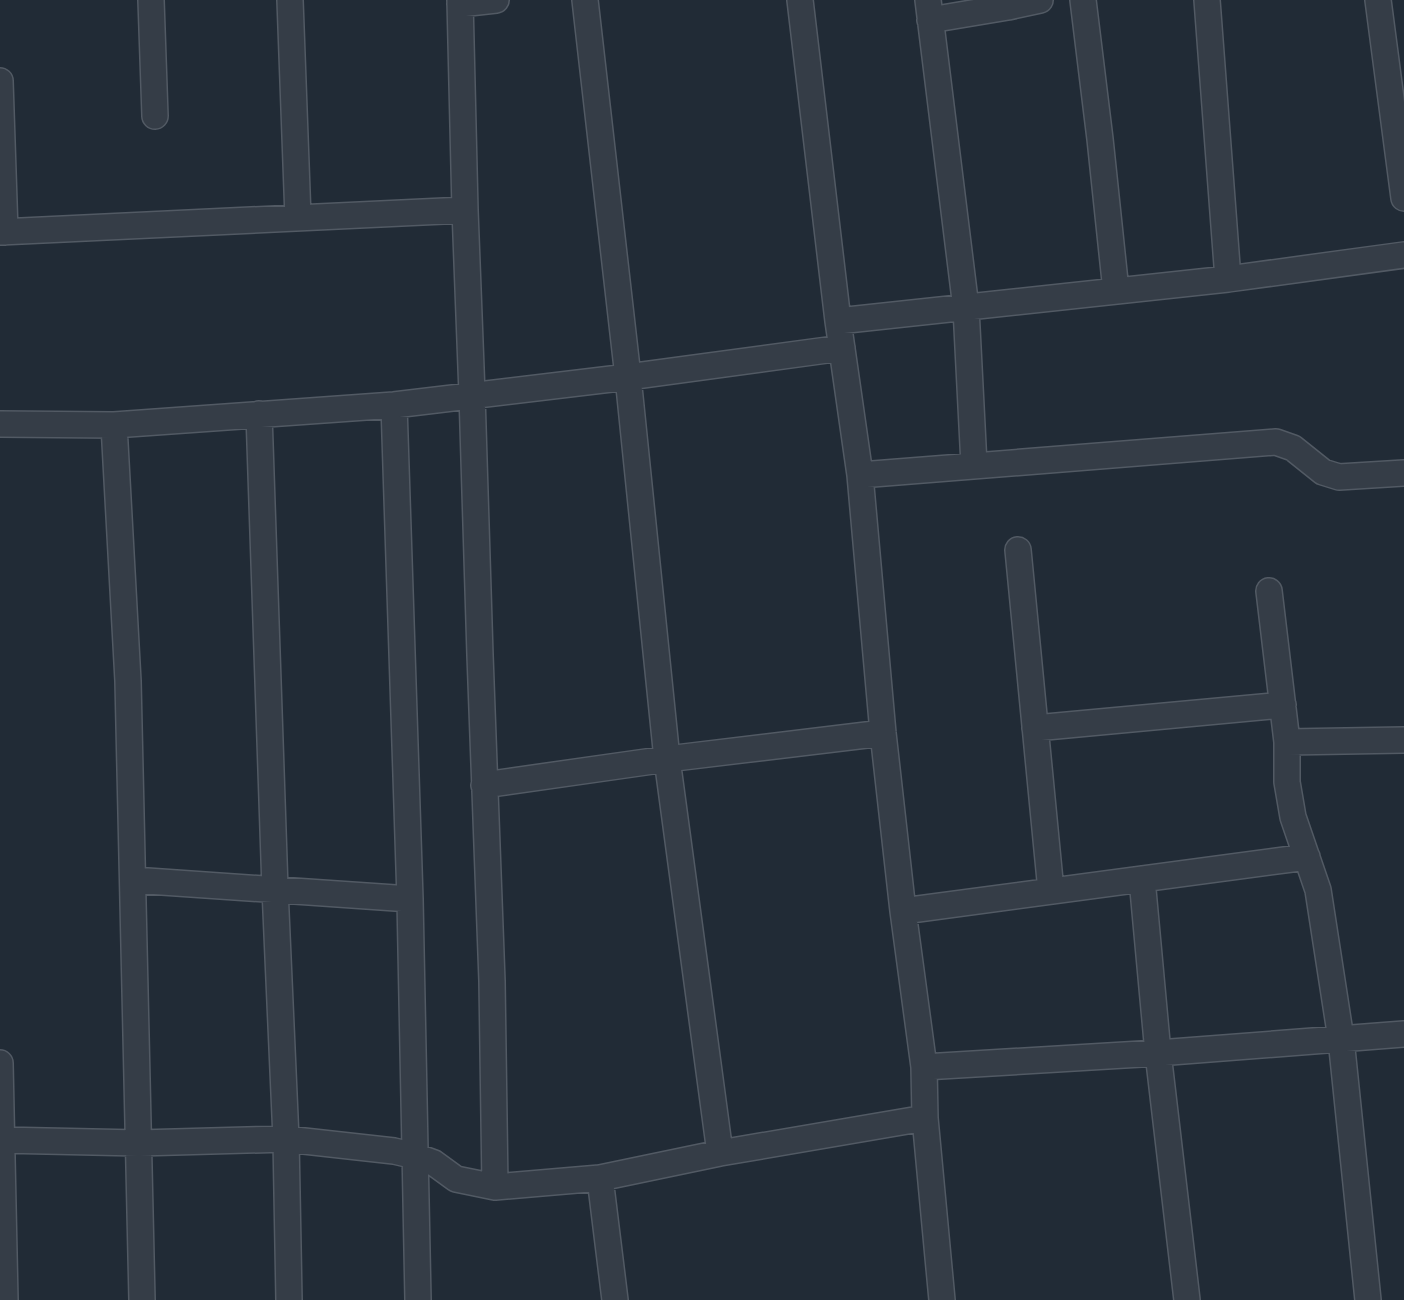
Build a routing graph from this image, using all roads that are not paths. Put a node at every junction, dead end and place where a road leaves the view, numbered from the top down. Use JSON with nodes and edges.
{"nodes":[{"id":1,"x":151,"y":0,"type":"edge"},
{"id":2,"x":290,"y":0,"type":"edge"},
{"id":3,"x":496,"y":0,"type":"edge"},
{"id":4,"x":585,"y":0,"type":"edge"},
{"id":5,"x":800,"y":0,"type":"edge"},
{"id":6,"x":1040,"y":0,"type":"edge"},
{"id":7,"x":1083,"y":0,"type":"edge"},
{"id":8,"x":1207,"y":0,"type":"edge"},
{"id":9,"x":1378,"y":0,"type":"edge"},
{"id":10,"x":460,"y":2,"type":"edge"},
{"id":11,"x":929,"y":10,"type":"edge"},
{"id":12,"x":0,"y":81,"type":"edge"},
{"id":13,"x":155,"y":116,"type":"dead end"},
{"id":14,"x":1404,"y":198,"type":"edge"},
{"id":15,"x":465,"y":210,"type":"junction"},
{"id":16,"x":298,"y":218,"type":"junction"},
{"id":17,"x":2,"y":232,"type":"edge"},
{"id":18,"x":1404,"y":255,"type":"edge"},
{"id":19,"x":1228,"y":279,"type":"junction"},
{"id":20,"x":1116,"y":291,"type":"junction"},
{"id":21,"x":966,"y":308,"type":"junction"},
{"id":22,"x":838,"y":321,"type":"junction"},
{"id":23,"x":842,"y":348,"type":"junction"},
{"id":24,"x":628,"y":377,"type":"junction"},
{"id":25,"x":472,"y":394,"type":"junction"},
{"id":26,"x":394,"y":405,"type":"junction"},
{"id":27,"x":260,"y":414,"type":"junction"},
{"id":28,"x":0,"y":424,"type":"edge"},
{"id":29,"x":114,"y":425,"type":"junction"},
{"id":30,"x":974,"y":465,"type":"junction"},
{"id":31,"x":1404,"y":473,"type":"edge"},
{"id":32,"x":860,"y":475,"type":"junction"},
{"id":33,"x":1018,"y":550,"type":"dead end"},
{"id":34,"x":1269,"y":591,"type":"dead end"},
{"id":35,"x":1283,"y":705,"type":"junction"},
{"id":36,"x":1035,"y":728,"type":"junction"},
{"id":37,"x":884,"y":733,"type":"junction"},
{"id":38,"x":1404,"y":740,"type":"edge"},
{"id":39,"x":1287,"y":742,"type":"junction"},
{"id":40,"x":667,"y":760,"type":"junction"},
{"id":41,"x":484,"y":785,"type":"junction"},
{"id":42,"x":1307,"y":857,"type":"junction"},
{"id":43,"x":1142,"y":879,"type":"junction"},
{"id":44,"x":133,"y":880,"type":"junction"},
{"id":45,"x":275,"y":889,"type":"junction"},
{"id":46,"x":1051,"y":891,"type":"junction"},
{"id":47,"x":410,"y":899,"type":"junction"},
{"id":48,"x":903,"y":911,"type":"junction"},
{"id":49,"x":1404,"y":1034,"type":"edge"},
{"id":50,"x":1341,"y":1039,"type":"junction"},
{"id":51,"x":1158,"y":1053,"type":"junction"},
{"id":52,"x":0,"y":1063,"type":"edge"},
{"id":53,"x":924,"y":1068,"type":"junction"},
{"id":54,"x":925,"y":1118,"type":"junction"},
{"id":55,"x":286,"y":1139,"type":"junction"},
{"id":56,"x":1,"y":1140,"type":"edge"},
{"id":57,"x":139,"y":1143,"type":"junction"},
{"id":58,"x":720,"y":1154,"type":"junction"},
{"id":59,"x":415,"y":1156,"type":"junction"},
{"id":60,"x":600,"y":1178,"type":"junction"},
{"id":61,"x":495,"y":1187,"type":"junction"},
{"id":62,"x":5,"y":1300,"type":"edge"},
{"id":63,"x":142,"y":1300,"type":"edge"},
{"id":64,"x":288,"y":1300,"type":"edge"},
{"id":65,"x":418,"y":1300,"type":"edge"},
{"id":66,"x":615,"y":1300,"type":"edge"},
{"id":67,"x":942,"y":1300,"type":"edge"},
{"id":68,"x":1187,"y":1300,"type":"edge"},
{"id":69,"x":1368,"y":1300,"type":"edge"}],
"edges":[{"from":1,"to":13,"type":"street"},
{"from":2,"to":16,"type":"street"},
{"from":3,"to":10,"type":"street"},
{"from":4,"to":24,"type":"street"},
{"from":5,"to":22,"type":"street"},
{"from":6,"to":11,"type":"street"},
{"from":7,"to":20,"type":"street"},
{"from":8,"to":19,"type":"street"},
{"from":9,"to":14,"type":"street"},
{"from":10,"to":15,"type":"street"},
{"from":11,"to":21,"type":"street"},
{"from":12,"to":17,"type":"street"},
{"from":15,"to":16,"type":"street"},
{"from":15,"to":25,"type":"street"},
{"from":16,"to":17,"type":"street"},
{"from":18,"to":19,"type":"street"},
{"from":19,"to":20,"type":"street"},
{"from":20,"to":21,"type":"street"},
{"from":21,"to":22,"type":"street"},
{"from":21,"to":30,"type":"street"},
{"from":22,"to":23,"type":"street"},
{"from":23,"to":24,"type":"street"},
{"from":23,"to":32,"type":"street"},
{"from":24,"to":25,"type":"street"},
{"from":24,"to":40,"type":"street"},
{"from":25,"to":26,"type":"street"},
{"from":25,"to":41,"type":"street"},
{"from":26,"to":27,"type":"street"},
{"from":26,"to":47,"type":"street"},
{"from":27,"to":29,"type":"street"},
{"from":27,"to":45,"type":"street"},
{"from":28,"to":29,"type":"street"},
{"from":29,"to":44,"type":"street"},
{"from":30,"to":31,"type":"street"},
{"from":30,"to":32,"type":"street"},
{"from":32,"to":37,"type":"street"},
{"from":33,"to":36,"type":"street"},
{"from":34,"to":35,"type":"street"},
{"from":35,"to":36,"type":"street"},
{"from":35,"to":39,"type":"street"},
{"from":36,"to":46,"type":"street"},
{"from":37,"to":40,"type":"street"},
{"from":37,"to":48,"type":"street"},
{"from":38,"to":39,"type":"street"},
{"from":39,"to":42,"type":"street"},
{"from":40,"to":41,"type":"street"},
{"from":40,"to":58,"type":"street"},
{"from":41,"to":61,"type":"street"},
{"from":42,"to":43,"type":"street"},
{"from":42,"to":50,"type":"street"},
{"from":43,"to":46,"type":"street"},
{"from":43,"to":51,"type":"street"},
{"from":44,"to":45,"type":"street"},
{"from":44,"to":57,"type":"street"},
{"from":45,"to":47,"type":"street"},
{"from":45,"to":55,"type":"street"},
{"from":46,"to":48,"type":"street"},
{"from":47,"to":59,"type":"street"},
{"from":48,"to":53,"type":"street"},
{"from":49,"to":50,"type":"street"},
{"from":50,"to":51,"type":"street"},
{"from":50,"to":69,"type":"street"},
{"from":51,"to":53,"type":"street"},
{"from":51,"to":68,"type":"street"},
{"from":52,"to":56,"type":"street"},
{"from":53,"to":54,"type":"street"},
{"from":54,"to":58,"type":"street"},
{"from":54,"to":67,"type":"street"},
{"from":55,"to":57,"type":"street"},
{"from":55,"to":59,"type":"street"},
{"from":55,"to":64,"type":"street"},
{"from":56,"to":57,"type":"street"},
{"from":56,"to":62,"type":"street"},
{"from":57,"to":63,"type":"street"},
{"from":58,"to":60,"type":"street"},
{"from":59,"to":61,"type":"street"},
{"from":59,"to":65,"type":"street"},
{"from":60,"to":61,"type":"street"},
{"from":60,"to":66,"type":"street"}]}
